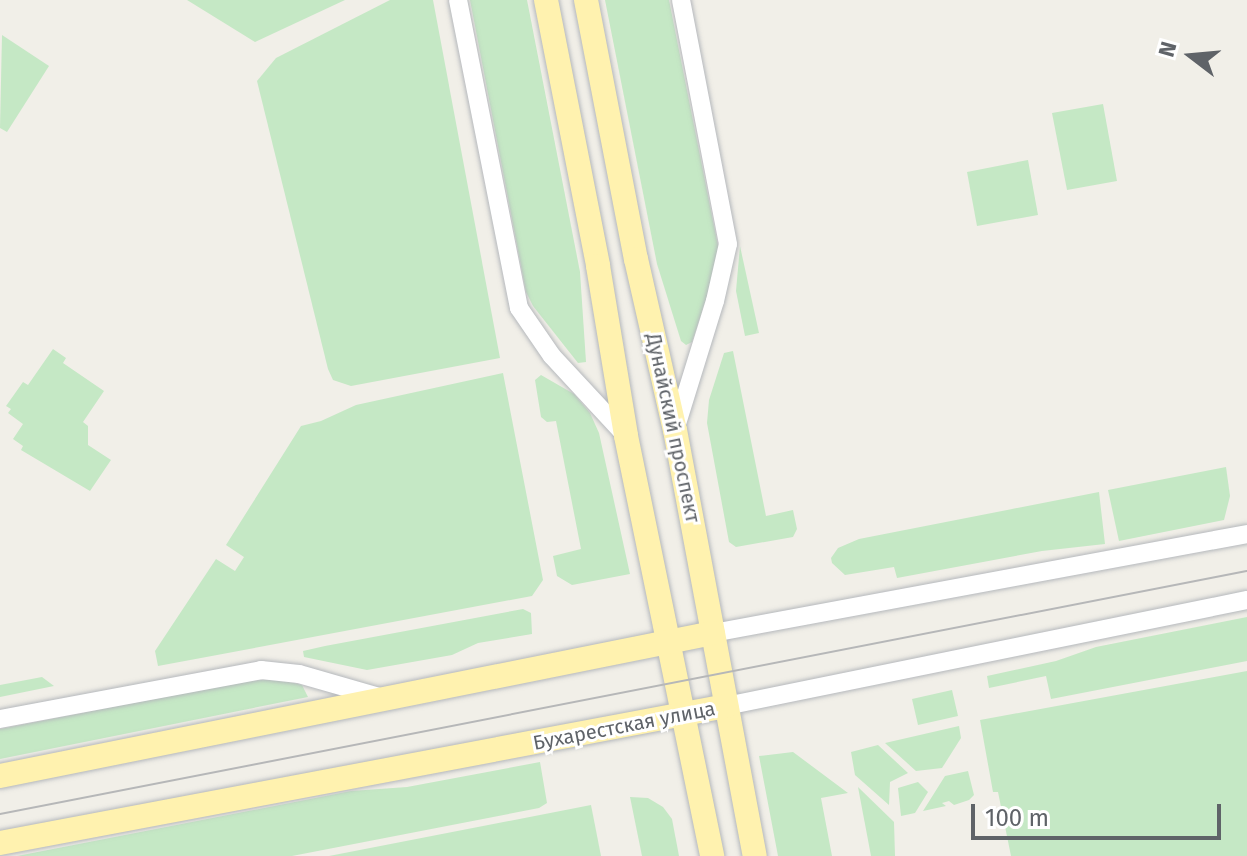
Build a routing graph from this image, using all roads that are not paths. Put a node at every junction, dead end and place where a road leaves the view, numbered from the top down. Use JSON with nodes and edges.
{"nodes":[{"id":1,"x":458,"y":0,"type":"edge"},
{"id":2,"x":546,"y":0,"type":"edge"},
{"id":3,"x":586,"y":0,"type":"edge"},
{"id":4,"x":681,"y":0,"type":"edge"},
{"id":5,"x":675,"y":430,"type":"junction"},
{"id":6,"x":626,"y":436,"type":"junction"},
{"id":7,"x":1247,"y":534,"type":"edge"},
{"id":8,"x":1247,"y":600,"type":"edge"},
{"id":9,"x":713,"y":633,"type":"junction"},
{"id":10,"x":668,"y":642,"type":"junction"},
{"id":11,"x":386,"y":698,"type":"junction"},
{"id":12,"x":726,"y":706,"type":"junction"},
{"id":13,"x":683,"y":714,"type":"junction"},
{"id":14,"x":0,"y":719,"type":"edge"},
{"id":15,"x":0,"y":776,"type":"edge"},
{"id":16,"x":0,"y":843,"type":"edge"},
{"id":17,"x":712,"y":856,"type":"edge"},
{"id":18,"x":755,"y":856,"type":"edge"}],
"edges":[{"from":1,"to":6,"type":"street"},
{"from":2,"to":6,"type":"main road"},
{"from":3,"to":5,"type":"main road","name":"Дунайский проспект"},
{"from":4,"to":5,"type":"street"},
{"from":5,"to":9,"type":"main road","name":"Дунайский проспект"},
{"from":6,"to":10,"type":"main road"},
{"from":7,"to":9,"type":"street"},
{"from":8,"to":12,"type":"street","name":"Бухарестская улица"},
{"from":9,"to":10,"type":"main road"},
{"from":9,"to":12,"type":"main road","name":"Дунайский проспект"},
{"from":10,"to":11,"type":"main road"},
{"from":10,"to":13,"type":"main road"},
{"from":11,"to":14,"type":"street"},
{"from":11,"to":15,"type":"main road"},
{"from":12,"to":13,"type":"main road","name":"Бухарестская улица"},
{"from":12,"to":18,"type":"main road","name":"Дунайский проспект"},
{"from":13,"to":16,"type":"main road","name":"Бухарестская улица"},
{"from":13,"to":17,"type":"main road"}]}
